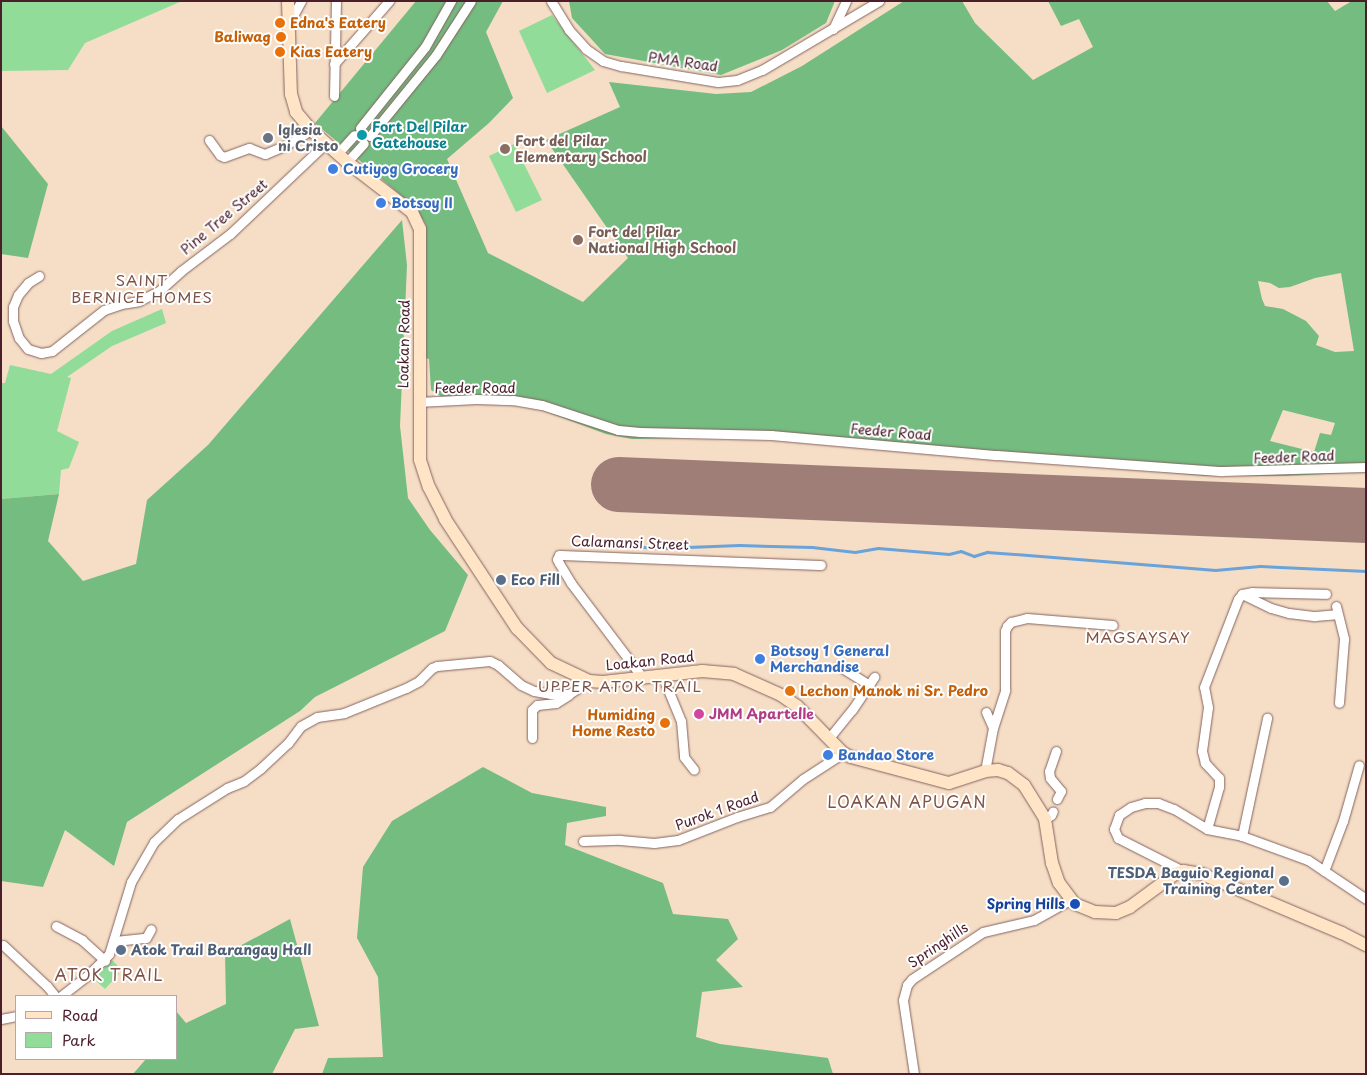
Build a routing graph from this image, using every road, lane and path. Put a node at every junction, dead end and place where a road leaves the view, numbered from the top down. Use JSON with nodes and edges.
{"nodes":[{"id":1,"x":288,"y":1,"type":"edge"},
{"id":2,"x":301,"y":1,"type":"edge"},
{"id":3,"x":336,"y":1,"type":"edge"},
{"id":4,"x":389,"y":1,"type":"edge"},
{"id":5,"x":451,"y":1,"type":"edge"},
{"id":6,"x":471,"y":1,"type":"edge"},
{"id":7,"x":846,"y":1,"type":"edge"},
{"id":8,"x":879,"y":1,"type":"edge"},
{"id":9,"x":552,"y":2,"type":"edge"},
{"id":10,"x":289,"y":22,"type":"junction"},
{"id":11,"x":833,"y":29,"type":"junction"},
{"id":12,"x":334,"y":64,"type":"junction"},
{"id":13,"x":334,"y":96,"type":"dead end"},
{"id":14,"x":381,"y":104,"type":"junction"},
{"id":15,"x":391,"y":112,"type":"junction"},
{"id":16,"x":311,"y":130,"type":"junction"},
{"id":17,"x":209,"y":140,"type":"dead end"},
{"id":18,"x":326,"y":143,"type":"junction"},
{"id":19,"x":342,"y":158,"type":"junction"},
{"id":20,"x":39,"y":276,"type":"dead end"},
{"id":21,"x":418,"y":402,"type":"junction"},
{"id":22,"x":1366,"y":467,"type":"edge"},
{"id":23,"x":821,"y":565,"type":"dead end"},
{"id":24,"x":1242,"y":594,"type":"junction"},
{"id":25,"x":1326,"y":594,"type":"dead end"},
{"id":26,"x":1113,"y":625,"type":"dead end"},
{"id":27,"x":839,"y":666,"type":"dead end"},
{"id":28,"x":662,"y":675,"type":"junction"},
{"id":29,"x":642,"y":677,"type":"junction"},
{"id":30,"x":589,"y":681,"type":"junction"},
{"id":31,"x":569,"y":694,"type":"junction"},
{"id":32,"x":1339,"y":702,"type":"dead end"},
{"id":33,"x":986,"y":712,"type":"dead end"},
{"id":34,"x":1267,"y":718,"type":"dead end"},
{"id":35,"x":993,"y":728,"type":"junction"},
{"id":36,"x":532,"y":738,"type":"dead end"},
{"id":37,"x":829,"y":738,"type":"junction"},
{"id":38,"x":1056,"y":751,"type":"dead end"},
{"id":39,"x":842,"y":753,"type":"junction"},
{"id":40,"x":1360,"y":765,"type":"dead end"},
{"id":41,"x":694,"y":770,"type":"dead end"},
{"id":42,"x":985,"y":771,"type":"junction"},
{"id":43,"x":1057,"y":799,"type":"dead end"},
{"id":44,"x":1207,"y":830,"type":"junction"},
{"id":45,"x":1242,"y":836,"type":"junction"},
{"id":46,"x":583,"y":841,"type":"dead end"},
{"id":47,"x":1183,"y":871,"type":"junction"},
{"id":48,"x":1324,"y":871,"type":"junction"},
{"id":49,"x":1366,"y":899,"type":"edge"},
{"id":50,"x":1070,"y":900,"type":"junction"},
{"id":51,"x":56,"y":926,"type":"dead end"},
{"id":52,"x":151,"y":929,"type":"dead end"},
{"id":53,"x":115,"y":941,"type":"junction"},
{"id":54,"x":3,"y":945,"type":"dead end"},
{"id":55,"x":1366,"y":945,"type":"edge"},
{"id":56,"x":105,"y":961,"type":"junction"},
{"id":57,"x":53,"y":995,"type":"edge"},
{"id":58,"x":62,"y":995,"type":"edge"},
{"id":59,"x":15,"y":1016,"type":"edge"},
{"id":60,"x":1,"y":1019,"type":"edge"},
{"id":61,"x":912,"y":1073,"type":"edge"}],
"edges":[{"from":1,"to":10,"type":"main road","name":"Loakan Road"},
{"from":2,"to":10,"type":"street"},
{"from":3,"to":12,"type":"street"},
{"from":4,"to":12,"type":"street"},
{"from":5,"to":14,"type":"street"},
{"from":6,"to":15,"type":"street"},
{"from":7,"to":11,"type":"street"},
{"from":8,"to":11,"type":"street","name":"PMA Road"},
{"from":9,"to":11,"type":"street","name":"PMA Road"},
{"from":10,"to":16,"type":"main road","name":"Loakan Road"},
{"from":12,"to":13,"type":"street"},
{"from":14,"to":15,"type":"street"},
{"from":14,"to":19,"type":"street"},
{"from":15,"to":19,"type":"street"},
{"from":16,"to":17,"type":"street"},
{"from":16,"to":18,"type":"main road","name":"Loakan Road"},
{"from":18,"to":19,"type":"main road","name":"Loakan Road"},
{"from":18,"to":20,"type":"street","name":"Pine Tree Street"},
{"from":19,"to":21,"type":"main road","name":"Loakan Road"},
{"from":21,"to":22,"type":"street","name":"Feeder Road"},
{"from":21,"to":30,"type":"main road","name":"Loakan Road"},
{"from":23,"to":29,"type":"street","name":"Calamansi Street"},
{"from":24,"to":25,"type":"street"},
{"from":24,"to":32,"type":"street"},
{"from":24,"to":44,"type":"street"},
{"from":26,"to":35,"type":"street"},
{"from":27,"to":37,"type":"street"},
{"from":28,"to":29,"type":"main road","name":"Loakan Road"},
{"from":28,"to":37,"type":"main road","name":"Loakan Road"},
{"from":28,"to":41,"type":"street"},
{"from":29,"to":30,"type":"main road","name":"Loakan Road"},
{"from":30,"to":31,"type":"street"},
{"from":31,"to":36,"type":"street"},
{"from":31,"to":53,"type":"street"},
{"from":33,"to":35,"type":"street"},
{"from":34,"to":45,"type":"street"},
{"from":35,"to":42,"type":"street"},
{"from":37,"to":39,"type":"main road","name":"Loakan Road"},
{"from":38,"to":43,"type":"street"},
{"from":39,"to":42,"type":"main road","name":"Loakan Road"},
{"from":39,"to":46,"type":"street","name":"Purok 1 Road"},
{"from":40,"to":48,"type":"street"},
{"from":42,"to":50,"type":"main road","name":"Loakan Road"},
{"from":44,"to":45,"type":"street"},
{"from":44,"to":47,"type":"street"},
{"from":45,"to":48,"type":"street"},
{"from":47,"to":50,"type":"main road"},
{"from":47,"to":55,"type":"main road"},
{"from":48,"to":49,"type":"street"},
{"from":50,"to":61,"type":"street","name":"Springhills"},
{"from":51,"to":56,"type":"street"},
{"from":52,"to":53,"type":"street"},
{"from":53,"to":56,"type":"street"},
{"from":54,"to":57,"type":"street"},
{"from":56,"to":58,"type":"street"},
{"from":59,"to":60,"type":"street"}]}
